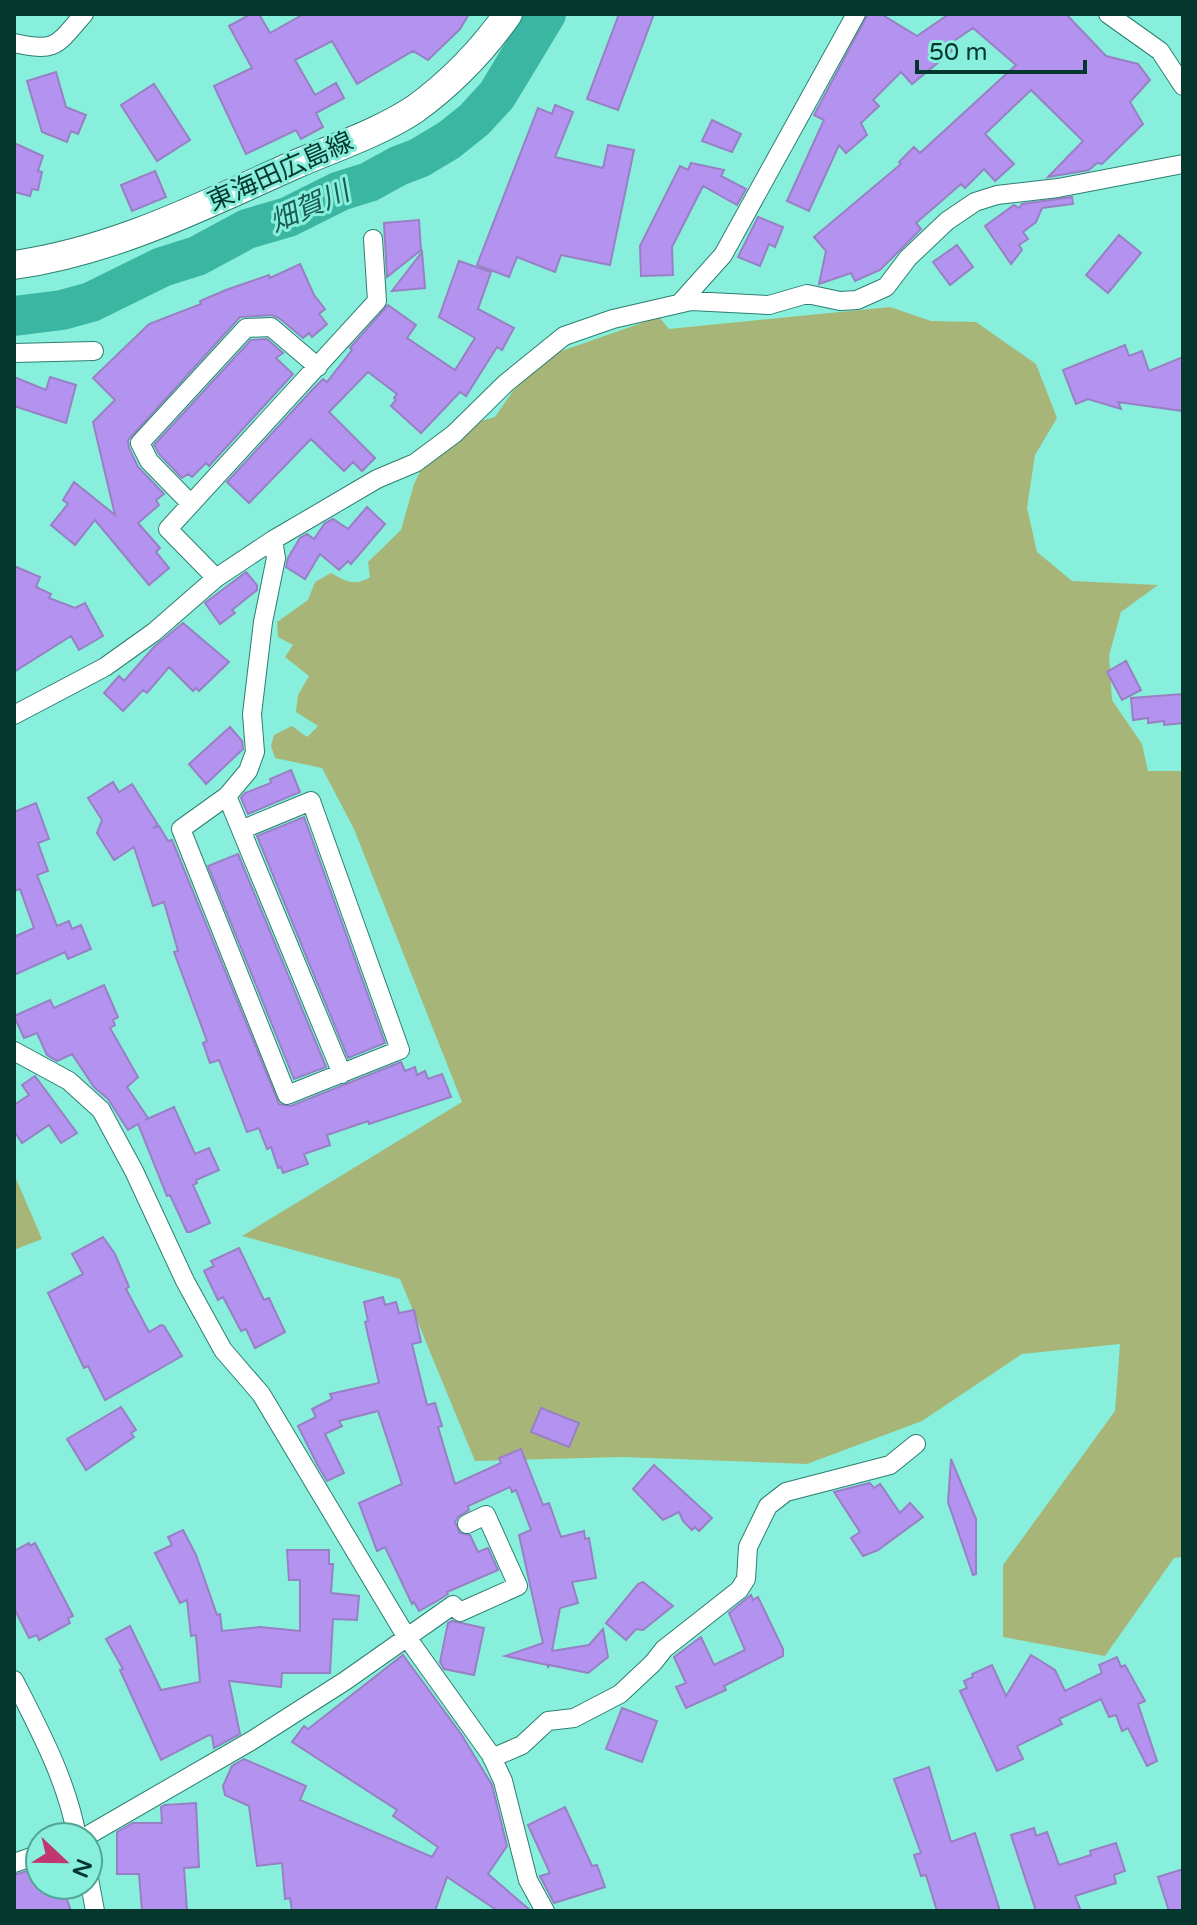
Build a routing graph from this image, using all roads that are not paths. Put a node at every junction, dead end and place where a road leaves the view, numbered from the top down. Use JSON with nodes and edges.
{"nodes":[{"id":1,"x":84,"y":14,"type":"edge"},
{"id":2,"x":508,"y":14,"type":"edge"},
{"id":3,"x":856,"y":14,"type":"edge"},
{"id":4,"x":1108,"y":14,"type":"edge"},
{"id":5,"x":14,"y":43,"type":"edge"},
{"id":6,"x":1183,"y":86,"type":"edge"},
{"id":7,"x":1183,"y":164,"type":"edge"},
{"id":8,"x":373,"y":239,"type":"dead end"},
{"id":9,"x":14,"y":265,"type":"edge"},
{"id":10,"x":680,"y":303,"type":"junction"},
{"id":11,"x":94,"y":351,"type":"dead end"},
{"id":12,"x":14,"y":353,"type":"edge"},
{"id":13,"x":318,"y":367,"type":"junction"},
{"id":14,"x":191,"y":504,"type":"junction"},
{"id":15,"x":273,"y":540,"type":"junction"},
{"id":16,"x":216,"y":578,"type":"junction"},
{"id":17,"x":14,"y":715,"type":"edge"},
{"id":18,"x":227,"y":796,"type":"junction"},
{"id":19,"x":241,"y":830,"type":"junction"},
{"id":20,"x":14,"y":1051,"type":"edge"},
{"id":21,"x":342,"y":1074,"type":"junction"},
{"id":22,"x":916,"y":1444,"type":"dead end"},
{"id":23,"x":467,"y":1524,"type":"dead end"},
{"id":24,"x":406,"y":1636,"type":"junction"},
{"id":25,"x":14,"y":1680,"type":"edge"},
{"id":26,"x":492,"y":1758,"type":"junction"},
{"id":27,"x":74,"y":1821,"type":"edge"},
{"id":28,"x":104,"y":1826,"type":"edge"},
{"id":29,"x":545,"y":1911,"type":"edge"}],
"edges":[{"from":1,"to":5,"type":"street"},
{"from":2,"to":9,"type":"main road","name":"東海田広島線"},
{"from":3,"to":10,"type":"street"},
{"from":4,"to":6,"type":"street"},
{"from":7,"to":10,"type":"street"},
{"from":8,"to":13,"type":"street"},
{"from":10,"to":15,"type":"street"},
{"from":11,"to":12,"type":"street"},
{"from":13,"to":14,"type":"street"},
{"from":13,"to":14,"type":"street"},
{"from":14,"to":16,"type":"street"},
{"from":15,"to":16,"type":"street"},
{"from":15,"to":18,"type":"street"},
{"from":16,"to":17,"type":"street"},
{"from":18,"to":19,"type":"street"},
{"from":18,"to":21,"type":"street"},
{"from":19,"to":21,"type":"street"},
{"from":19,"to":21,"type":"street"},
{"from":20,"to":24,"type":"street"},
{"from":22,"to":26,"type":"street"},
{"from":23,"to":24,"type":"street"},
{"from":24,"to":26,"type":"street"},
{"from":24,"to":28,"type":"street"},
{"from":25,"to":27,"type":"street"},
{"from":26,"to":29,"type":"street"}]}
